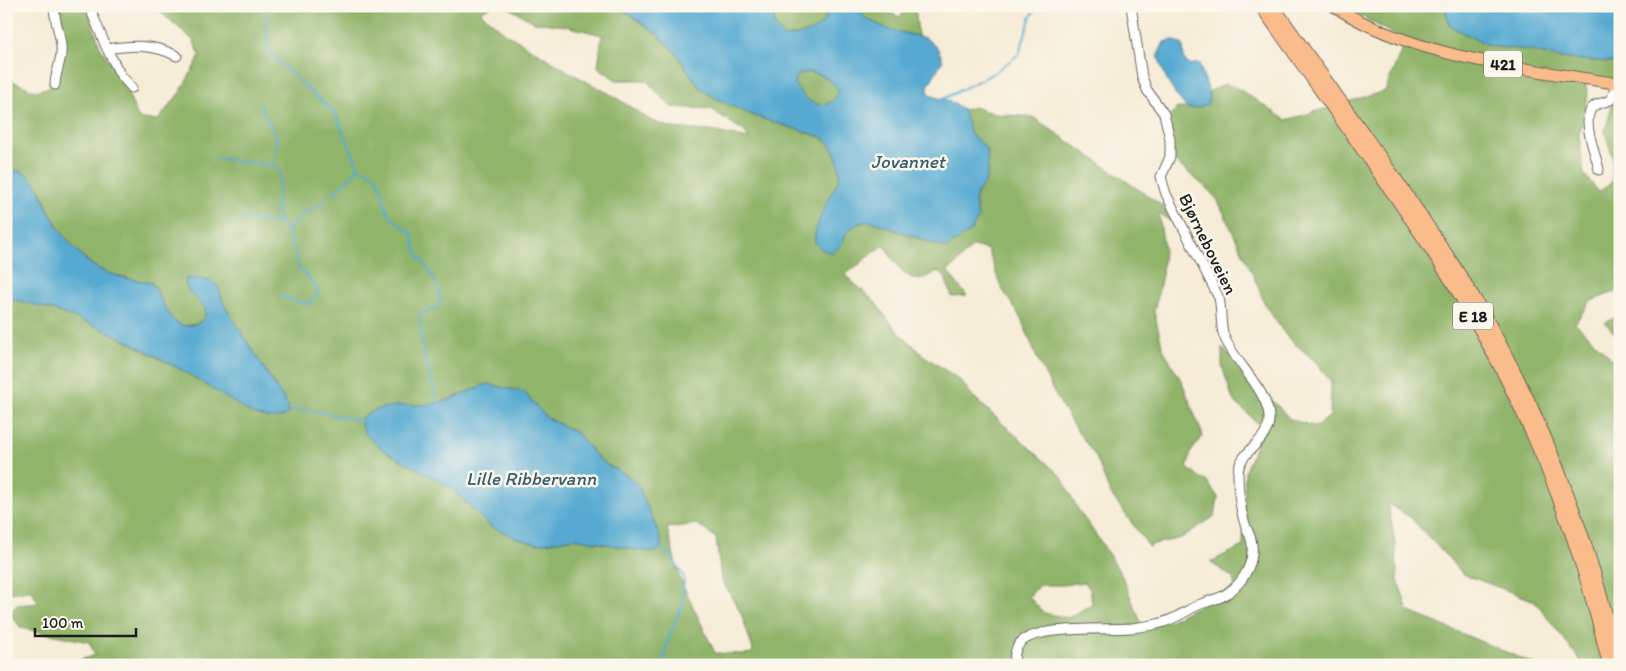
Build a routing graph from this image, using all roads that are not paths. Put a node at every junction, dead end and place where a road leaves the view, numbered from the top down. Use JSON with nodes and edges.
{"nodes":[{"id":1,"x":54,"y":6,"type":"edge"},
{"id":2,"x":89,"y":6,"type":"edge"},
{"id":3,"x":1131,"y":6,"type":"edge"},
{"id":4,"x":1261,"y":6,"type":"edge"},
{"id":5,"x":1273,"y":6,"type":"edge"},
{"id":6,"x":1334,"y":6,"type":"edge"},
{"id":7,"x":106,"y":49,"type":"junction"},
{"id":8,"x":177,"y":56,"type":"dead end"},
{"id":9,"x":1618,"y":84,"type":"edge"},
{"id":10,"x":55,"y":85,"type":"dead end"},
{"id":11,"x":132,"y":88,"type":"dead end"},
{"id":12,"x":1599,"y":170,"type":"dead end"},
{"id":13,"x":1015,"y":665,"type":"edge"},
{"id":14,"x":1609,"y":665,"type":"edge"},
{"id":15,"x":1619,"y":665,"type":"edge"}],
"edges":[{"from":1,"to":10,"type":"street"},
{"from":2,"to":7,"type":"street"},
{"from":3,"to":13,"type":"street","name":"Bjørneboveien"},
{"from":4,"to":14,"type":"highway","number":"E 18"},
{"from":5,"to":15,"type":"highway","number":"E 18"},
{"from":6,"to":9,"type":"main road","number":"421"},
{"from":7,"to":8,"type":"street"},
{"from":7,"to":11,"type":"street"},
{"from":9,"to":12,"type":"street"}]}
